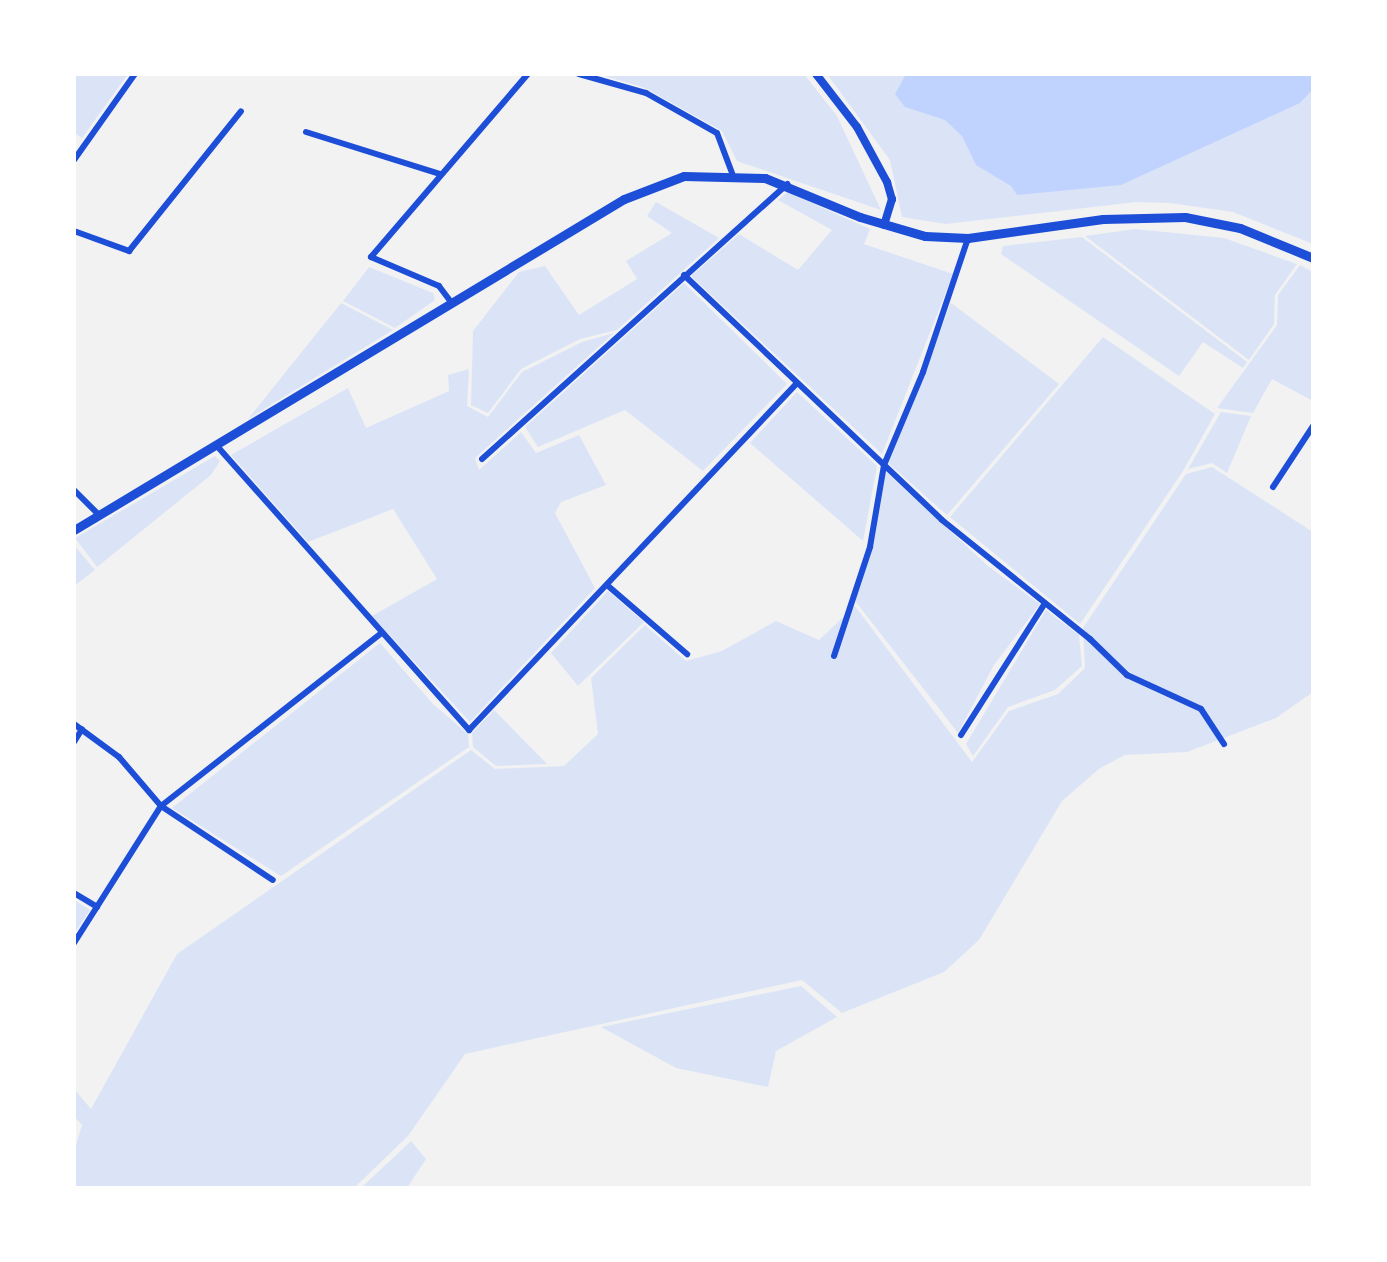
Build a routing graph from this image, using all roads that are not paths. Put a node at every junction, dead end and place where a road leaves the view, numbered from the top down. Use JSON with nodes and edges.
{"nodes":[{"id":1,"x":135,"y":74,"type":"edge"},
{"id":2,"x":528,"y":74,"type":"edge"},
{"id":3,"x":579,"y":74,"type":"edge"},
{"id":4,"x":816,"y":74,"type":"edge"},
{"id":5,"x":241,"y":111,"type":"dead end"},
{"id":6,"x":306,"y":132,"type":"dead end"},
{"id":7,"x":74,"y":160,"type":"edge"},
{"id":8,"x":732,"y":173,"type":"junction"},
{"id":9,"x":440,"y":174,"type":"junction"},
{"id":10,"x":787,"y":184,"type":"junction"},
{"id":11,"x":884,"y":225,"type":"junction"},
{"id":12,"x":74,"y":231,"type":"edge"},
{"id":13,"x":968,"y":238,"type":"junction"},
{"id":14,"x":1313,"y":258,"type":"edge"},
{"id":15,"x":684,"y":275,"type":"junction"},
{"id":16,"x":451,"y":302,"type":"junction"},
{"id":17,"x":796,"y":384,"type":"junction"},
{"id":18,"x":1313,"y":426,"type":"edge"},
{"id":19,"x":217,"y":446,"type":"junction"},
{"id":20,"x":482,"y":459,"type":"dead end"},
{"id":21,"x":884,"y":465,"type":"junction"},
{"id":22,"x":1273,"y":487,"type":"dead end"},
{"id":23,"x":74,"y":490,"type":"edge"},
{"id":24,"x":101,"y":517,"type":"junction"},
{"id":25,"x":74,"y":530,"type":"edge"},
{"id":26,"x":607,"y":585,"type":"junction"},
{"id":27,"x":1045,"y":603,"type":"junction"},
{"id":28,"x":380,"y":634,"type":"junction"},
{"id":29,"x":687,"y":654,"type":"dead end"},
{"id":30,"x":834,"y":656,"type":"dead end"},
{"id":31,"x":74,"y":724,"type":"edge"},
{"id":32,"x":82,"y":729,"type":"junction"},
{"id":33,"x":961,"y":735,"type":"dead end"},
{"id":34,"x":74,"y":742,"type":"edge"},
{"id":35,"x":1224,"y":744,"type":"dead end"},
{"id":36,"x":161,"y":806,"type":"junction"},
{"id":37,"x":273,"y":880,"type":"dead end"},
{"id":38,"x":74,"y":893,"type":"edge"},
{"id":39,"x":97,"y":907,"type":"junction"},
{"id":40,"x":74,"y":943,"type":"edge"}],
"edges":[{"from":1,"to":7,"type":"street"},
{"from":2,"to":9,"type":"street"},
{"from":3,"to":8,"type":"street"},
{"from":4,"to":11,"type":"street"},
{"from":5,"to":12,"type":"street"},
{"from":6,"to":9,"type":"street"},
{"from":8,"to":10,"type":"main road"},
{"from":8,"to":16,"type":"main road"},
{"from":9,"to":16,"type":"street"},
{"from":10,"to":11,"type":"main road"},
{"from":10,"to":15,"type":"street"},
{"from":11,"to":13,"type":"main road"},
{"from":13,"to":14,"type":"main road"},
{"from":13,"to":21,"type":"street"},
{"from":15,"to":17,"type":"street"},
{"from":15,"to":20,"type":"street"},
{"from":16,"to":19,"type":"main road"},
{"from":17,"to":21,"type":"street"},
{"from":17,"to":26,"type":"street"},
{"from":18,"to":22,"type":"street"},
{"from":19,"to":24,"type":"main road"},
{"from":19,"to":28,"type":"street"},
{"from":21,"to":27,"type":"street"},
{"from":21,"to":30,"type":"street"},
{"from":23,"to":24,"type":"street"},
{"from":24,"to":25,"type":"main road"},
{"from":26,"to":28,"type":"street"},
{"from":26,"to":29,"type":"street"},
{"from":27,"to":33,"type":"street"},
{"from":27,"to":35,"type":"street"},
{"from":28,"to":36,"type":"street"},
{"from":31,"to":32,"type":"street"},
{"from":32,"to":34,"type":"street"},
{"from":32,"to":36,"type":"street"},
{"from":36,"to":37,"type":"street"},
{"from":36,"to":39,"type":"street"},
{"from":38,"to":39,"type":"street"},
{"from":39,"to":40,"type":"street"}]}
